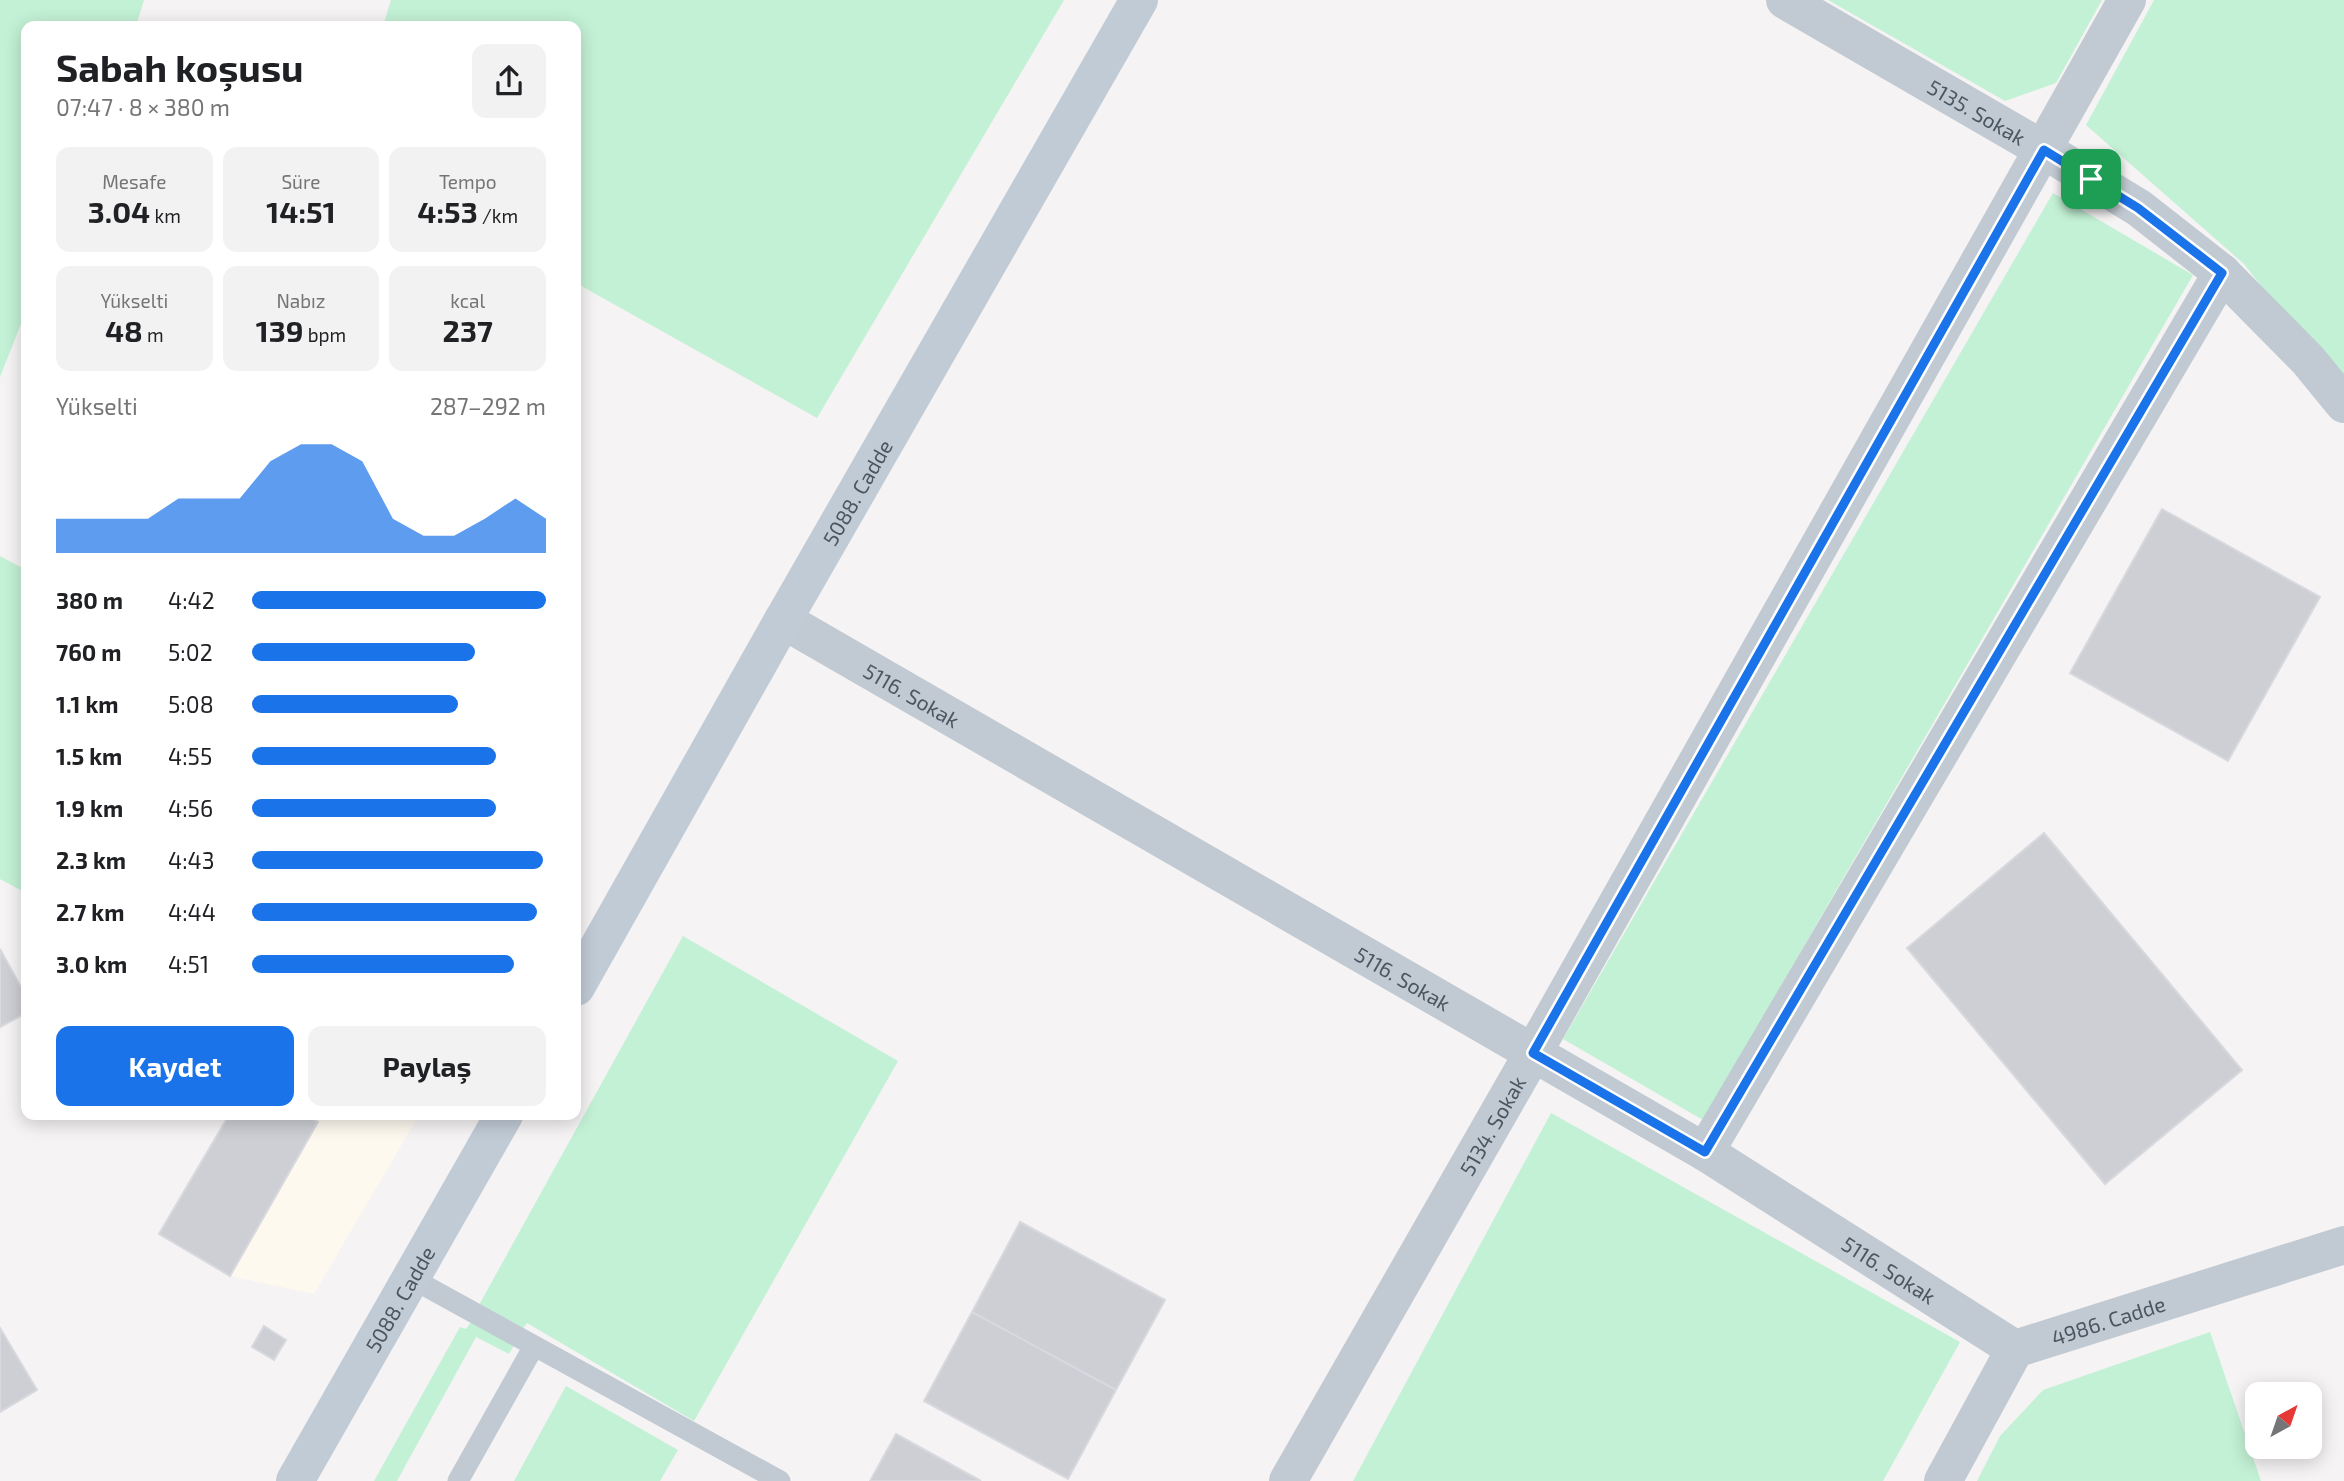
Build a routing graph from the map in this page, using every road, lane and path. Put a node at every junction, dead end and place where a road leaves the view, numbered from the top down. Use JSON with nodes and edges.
{"nodes":[{"id":1,"x":1139,"y":0,"type":"edge"},
{"id":2,"x":1785,"y":0,"type":"edge"},
{"id":3,"x":2127,"y":0,"type":"edge"},
{"id":4,"x":2044,"y":150,"type":"junction"},
{"id":5,"x":2222,"y":273,"type":"junction"},
{"id":6,"x":2344,"y":404,"type":"edge"},
{"id":7,"x":783,"y":620,"type":"junction"},
{"id":8,"x":581,"y":978,"type":"edge"},
{"id":9,"x":1533,"y":1053,"type":"junction"},
{"id":10,"x":501,"y":1120,"type":"edge"},
{"id":11,"x":1705,"y":1152,"type":"junction"},
{"id":12,"x":2344,"y":1245,"type":"edge"},
{"id":13,"x":411,"y":1278,"type":"junction"},
{"id":14,"x":534,"y":1346,"type":"junction"},
{"id":15,"x":2015,"y":1349,"type":"junction"},
{"id":16,"x":295,"y":1481,"type":"edge"},
{"id":17,"x":458,"y":1481,"type":"edge"},
{"id":18,"x":780,"y":1481,"type":"edge"},
{"id":19,"x":1288,"y":1481,"type":"edge"},
{"id":20,"x":1943,"y":1481,"type":"edge"}],
"edges":[{"from":1,"to":7,"type":"street","name":"5088. Cadde"},
{"from":2,"to":4,"type":"street","name":"5135. Sokak"},
{"from":3,"to":4,"type":"street","name":"5134. Sokak"},
{"from":4,"to":5,"type":"street","name":"5135. Sokak"},
{"from":4,"to":9,"type":"street","name":"5134. Sokak"},
{"from":5,"to":6,"type":"street","name":"5135. Sokak"},
{"from":5,"to":11,"type":"street"},
{"from":7,"to":8,"type":"street","name":"5088. Cadde"},
{"from":7,"to":9,"type":"street","name":"5116. Sokak"},
{"from":9,"to":11,"type":"street","name":"5116. Sokak"},
{"from":9,"to":19,"type":"street","name":"5134. Sokak"},
{"from":10,"to":13,"type":"street","name":"5088. Cadde"},
{"from":11,"to":15,"type":"street","name":"5116. Sokak"},
{"from":12,"to":15,"type":"street","name":"4986. Cadde"},
{"from":13,"to":14,"type":"lane"},
{"from":13,"to":16,"type":"street","name":"5088. Cadde"},
{"from":14,"to":17,"type":"lane"},
{"from":14,"to":18,"type":"lane"},
{"from":15,"to":20,"type":"street"}]}
